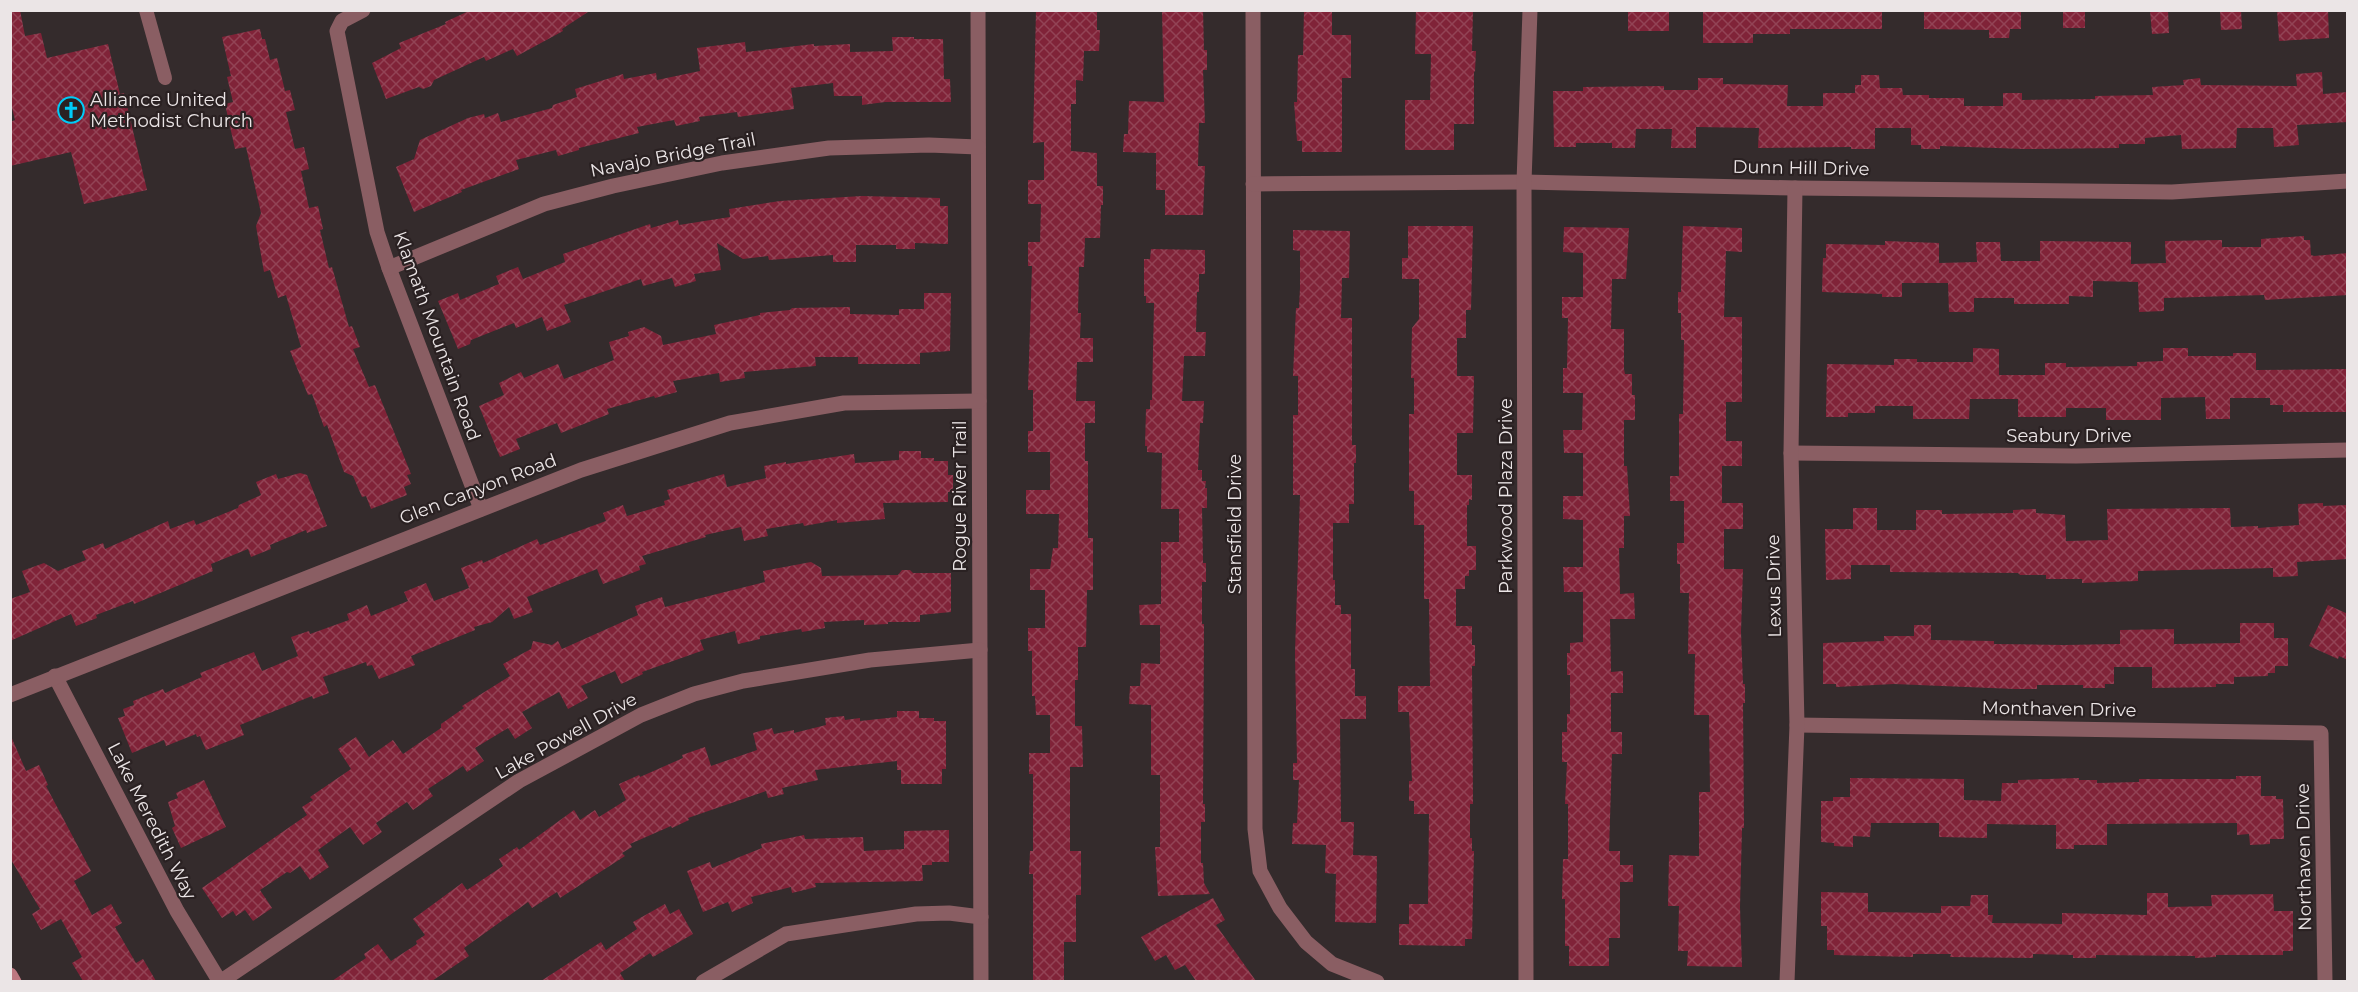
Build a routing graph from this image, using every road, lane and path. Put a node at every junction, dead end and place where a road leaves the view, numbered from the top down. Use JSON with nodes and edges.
{"nodes":[{"id":1,"x":146,"y":10,"type":"edge"},
{"id":2,"x":363,"y":10,"type":"edge"},
{"id":3,"x":978,"y":10,"type":"edge"},
{"id":4,"x":1254,"y":10,"type":"edge"},
{"id":5,"x":1530,"y":10,"type":"edge"},
{"id":6,"x":165,"y":78,"type":"dead end"},
{"id":7,"x":978,"y":147,"type":"junction"},
{"id":8,"x":2348,"y":181,"type":"edge"},
{"id":9,"x":1524,"y":182,"type":"junction"},
{"id":10,"x":1254,"y":184,"type":"junction"},
{"id":11,"x":1795,"y":188,"type":"junction"},
{"id":12,"x":389,"y":268,"type":"junction"},
{"id":13,"x":979,"y":401,"type":"junction"},
{"id":14,"x":2348,"y":450,"type":"edge"},
{"id":15,"x":1791,"y":453,"type":"junction"},
{"id":16,"x":482,"y":509,"type":"junction"},
{"id":17,"x":980,"y":650,"type":"junction"},
{"id":18,"x":55,"y":676,"type":"junction"},
{"id":19,"x":10,"y":695,"type":"edge"},
{"id":20,"x":1797,"y":725,"type":"junction"},
{"id":21,"x":2321,"y":733,"type":"joint"},
{"id":22,"x":981,"y":918,"type":"junction"},
{"id":23,"x":10,"y":975,"type":"edge"},
{"id":24,"x":14,"y":981,"type":"edge"},
{"id":25,"x":220,"y":981,"type":"edge"},
{"id":26,"x":703,"y":981,"type":"edge"},
{"id":27,"x":981,"y":981,"type":"edge"},
{"id":28,"x":1377,"y":981,"type":"edge"},
{"id":29,"x":1526,"y":981,"type":"edge"},
{"id":30,"x":1787,"y":981,"type":"edge"},
{"id":31,"x":2325,"y":981,"type":"edge"}],
"edges":[{"from":1,"to":6,"type":"lane"},
{"from":2,"to":12,"type":"street","name":"Klamath Mountain Road"},
{"from":3,"to":7,"type":"street","name":"Rogue River Trail"},
{"from":4,"to":10,"type":"street","name":"Stansfield Drive"},
{"from":5,"to":9,"type":"street","name":"Parkwood Plaza Drive"},
{"from":7,"to":12,"type":"street","name":"Navajo Bridge Trail"},
{"from":7,"to":13,"type":"street","name":"Rogue River Trail"},
{"from":8,"to":11,"type":"street","name":"Dunn Hill Drive"},
{"from":9,"to":10,"type":"street","name":"Dunn Hill Drive"},
{"from":9,"to":11,"type":"street","name":"Dunn Hill Drive"},
{"from":9,"to":29,"type":"street","name":"Parkwood Plaza Drive"},
{"from":10,"to":28,"type":"street","name":"Stansfield Drive"},
{"from":11,"to":15,"type":"street","name":"Lexus Drive"},
{"from":12,"to":16,"type":"street","name":"Klamath Mountain Road"},
{"from":13,"to":16,"type":"street","name":"Glen Canyon Road"},
{"from":13,"to":17,"type":"street","name":"Rogue River Trail"},
{"from":14,"to":15,"type":"street","name":"Seabury Drive"},
{"from":15,"to":20,"type":"street","name":"Lexus Drive"},
{"from":16,"to":18,"type":"street","name":"Glen Canyon Road"},
{"from":17,"to":22,"type":"street","name":"Rogue River Trail"},
{"from":17,"to":25,"type":"street","name":"Lake Powell Drive"},
{"from":18,"to":19,"type":"street","name":"Glen Canyon Road"},
{"from":18,"to":25,"type":"street","name":"Lake Meredith Way"},
{"from":20,"to":21,"type":"street","name":"Monthaven Drive"},
{"from":20,"to":30,"type":"street","name":"Lexus Drive"},
{"from":21,"to":31,"type":"street","name":"Northaven Drive"},
{"from":22,"to":26,"type":"street"},
{"from":22,"to":27,"type":"street","name":"Rogue River Trail"},
{"from":23,"to":24,"type":"main road"}]}
